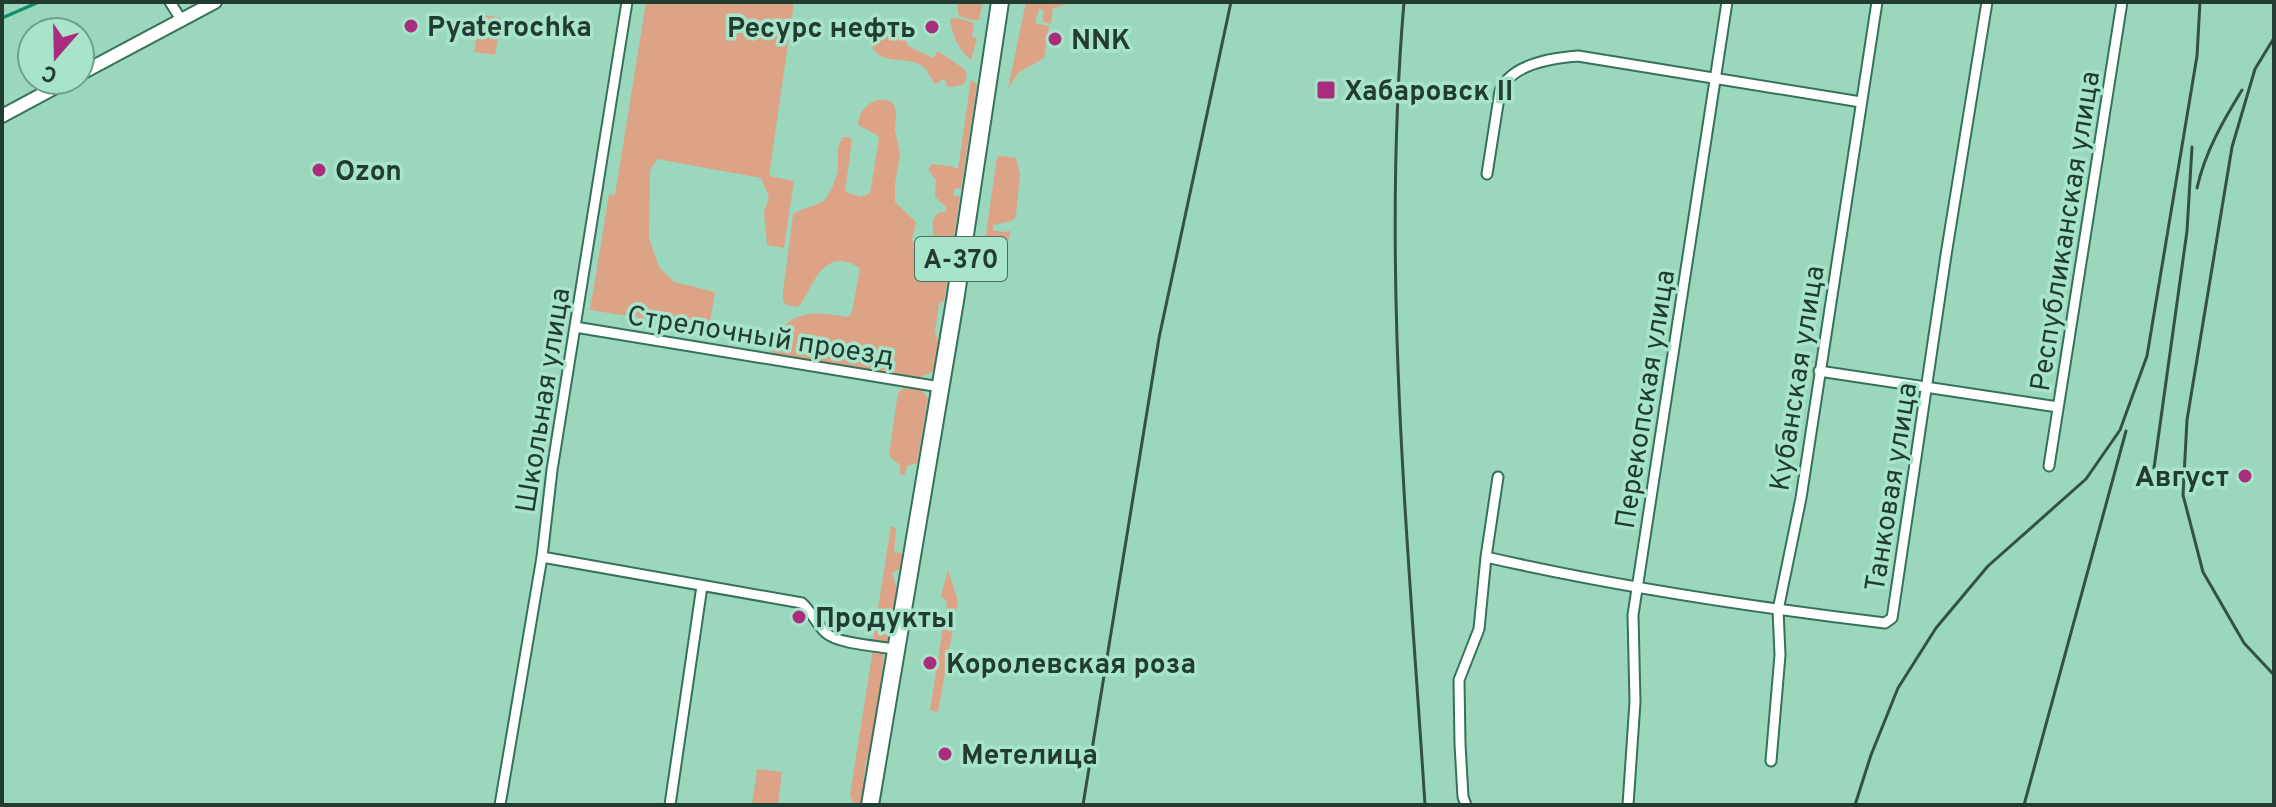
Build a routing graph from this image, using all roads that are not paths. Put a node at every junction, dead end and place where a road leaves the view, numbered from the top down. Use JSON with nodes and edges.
{"nodes":[{"id":1,"x":170,"y":2,"type":"edge"},
{"id":2,"x":215,"y":2,"type":"edge"},
{"id":3,"x":627,"y":2,"type":"edge"},
{"id":4,"x":1000,"y":2,"type":"edge"},
{"id":5,"x":1727,"y":2,"type":"edge"},
{"id":6,"x":1877,"y":2,"type":"edge"},
{"id":7,"x":1987,"y":2,"type":"edge"},
{"id":8,"x":2122,"y":2,"type":"edge"},
{"id":9,"x":182,"y":21,"type":"junction"},
{"id":10,"x":96,"y":66,"type":"edge"},
{"id":11,"x":1715,"y":77,"type":"junction"},
{"id":12,"x":39,"y":96,"type":"edge"},
{"id":13,"x":1861,"y":102,"type":"junction"},
{"id":14,"x":2,"y":116,"type":"edge"},
{"id":15,"x":1487,"y":174,"type":"dead end"},
{"id":16,"x":575,"y":327,"type":"junction"},
{"id":17,"x":1819,"y":371,"type":"junction"},
{"id":18,"x":940,"y":387,"type":"junction"},
{"id":19,"x":1928,"y":387,"type":"junction"},
{"id":20,"x":2058,"y":407,"type":"junction"},
{"id":21,"x":2049,"y":466,"type":"dead end"},
{"id":22,"x":1498,"y":477,"type":"dead end"},
{"id":23,"x":542,"y":557,"type":"junction"},
{"id":24,"x":1486,"y":557,"type":"junction"},
{"id":25,"x":702,"y":586,"type":"junction"},
{"id":26,"x":1638,"y":588,"type":"junction"},
{"id":27,"x":1778,"y":610,"type":"junction"},
{"id":28,"x":895,"y":649,"type":"junction"},
{"id":29,"x":1771,"y":761,"type":"dead end"},
{"id":30,"x":500,"y":805,"type":"edge"},
{"id":31,"x":670,"y":805,"type":"edge"},
{"id":32,"x":870,"y":805,"type":"edge"},
{"id":33,"x":1466,"y":805,"type":"edge"},
{"id":34,"x":1628,"y":805,"type":"edge"}],
"edges":[{"from":1,"to":9,"type":"street"},
{"from":2,"to":9,"type":"street"},
{"from":3,"to":16,"type":"street","name":"Школьная улица"},
{"from":4,"to":18,"type":"highway","number":"А-370"},
{"from":5,"to":11,"type":"street","name":"Перекопская улица"},
{"from":6,"to":13,"type":"street","name":"Кубанская улица"},
{"from":7,"to":19,"type":"street","name":"Танковая улица"},
{"from":8,"to":20,"type":"street","name":"Республиканская улица"},
{"from":9,"to":10,"type":"street"},
{"from":11,"to":13,"type":"street"},
{"from":11,"to":15,"type":"street"},
{"from":11,"to":26,"type":"street","name":"Перекопская улица"},
{"from":12,"to":14,"type":"street"},
{"from":13,"to":17,"type":"street","name":"Кубанская улица"},
{"from":16,"to":18,"type":"street","name":"Стрелочный проезд"},
{"from":16,"to":23,"type":"street","name":"Школьная улица"},
{"from":17,"to":19,"type":"street"},
{"from":17,"to":27,"type":"street","name":"Кубанская улица"},
{"from":18,"to":28,"type":"highway","number":"А-370"},
{"from":19,"to":20,"type":"street"},
{"from":19,"to":27,"type":"street","name":"Танковая улица"},
{"from":20,"to":21,"type":"street","name":"Республиканская улица"},
{"from":22,"to":24,"type":"street"},
{"from":23,"to":25,"type":"street"},
{"from":23,"to":30,"type":"street","name":"Школьная улица"},
{"from":24,"to":26,"type":"street","name":"Танковая улица"},
{"from":24,"to":33,"type":"street"},
{"from":25,"to":28,"type":"street"},
{"from":25,"to":31,"type":"street"},
{"from":26,"to":27,"type":"street","name":"Танковая улица"},
{"from":26,"to":34,"type":"street","name":"Перекопская улица"},
{"from":27,"to":29,"type":"street","name":"Кубанская улица"},
{"from":28,"to":32,"type":"highway","number":"А-370"}]}
